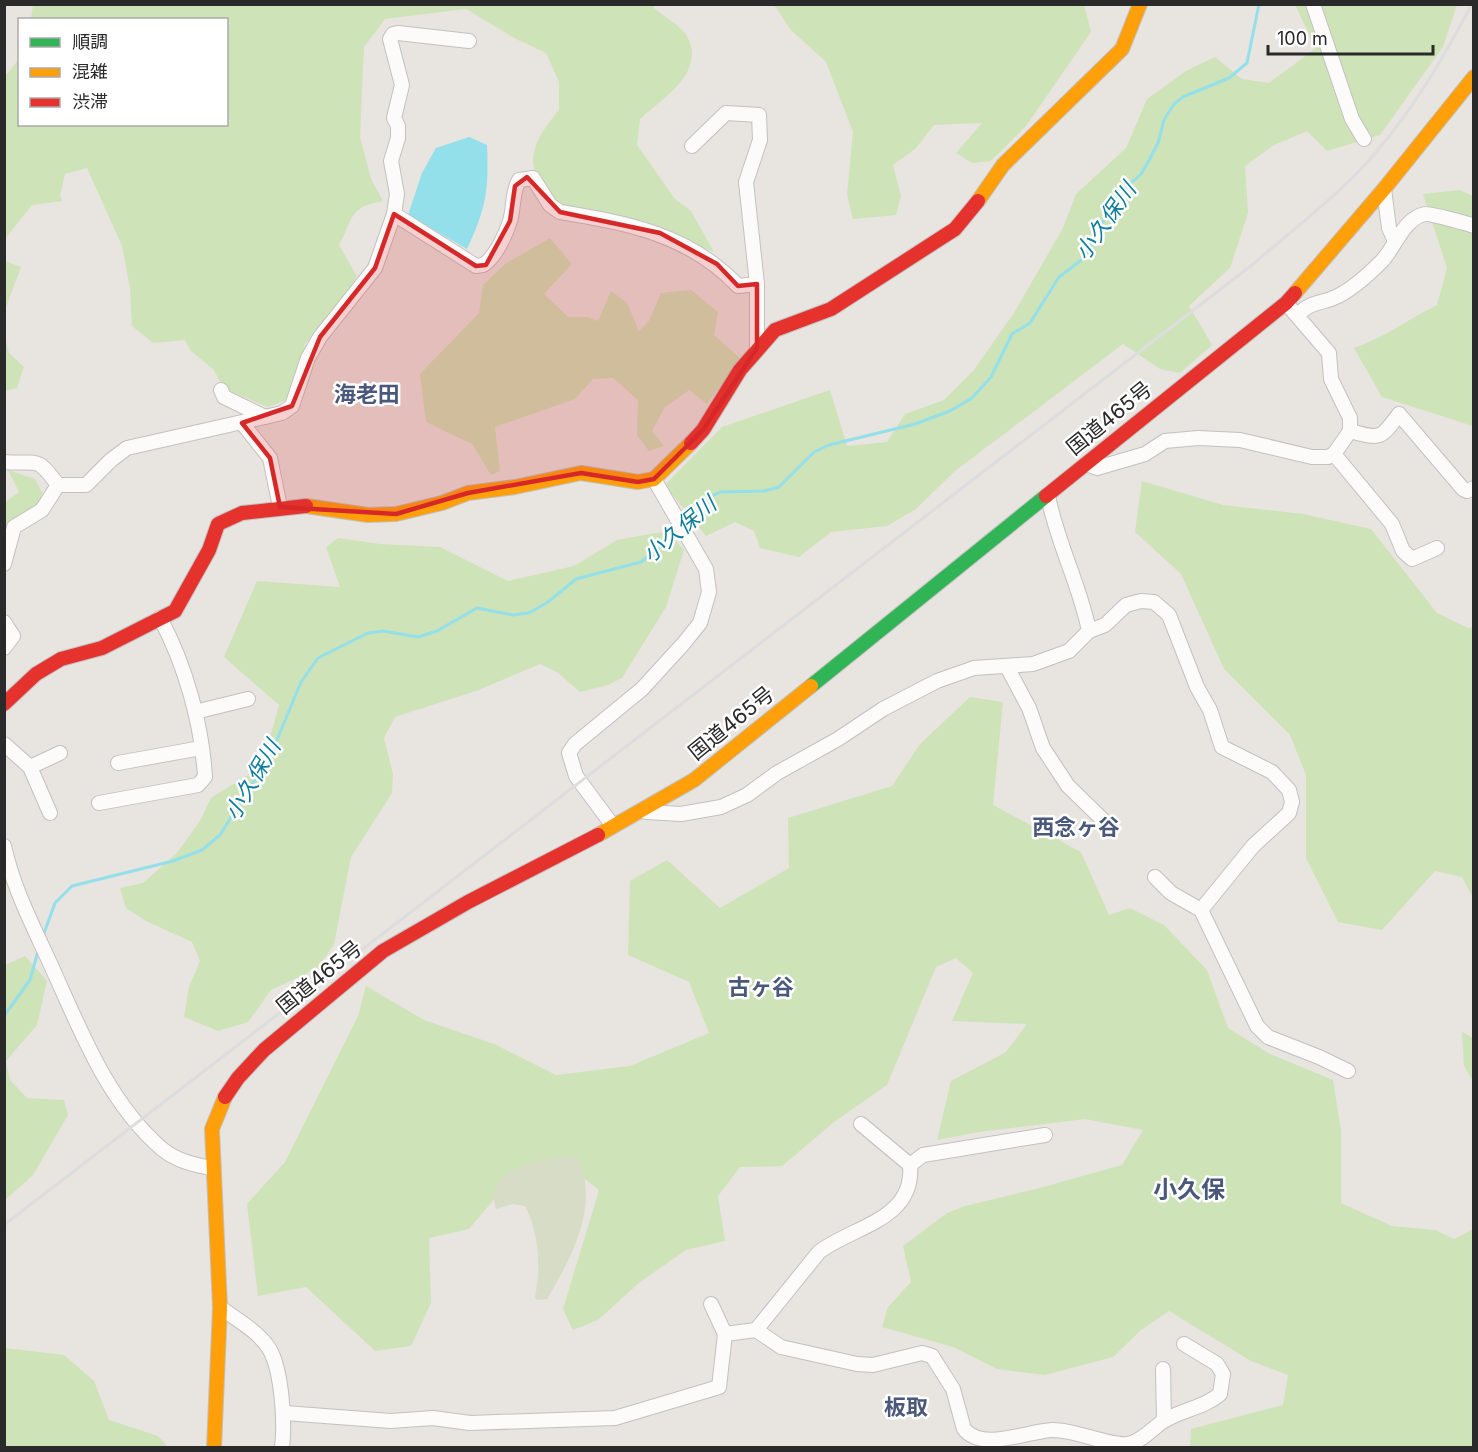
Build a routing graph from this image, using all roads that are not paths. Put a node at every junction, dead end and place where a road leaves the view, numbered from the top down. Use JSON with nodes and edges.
{"nodes":[{"id":1,"x":1140,"y":4,"type":"edge"},
{"id":2,"x":1313,"y":4,"type":"edge"},
{"id":3,"x":469,"y":41,"type":"dead end"},
{"id":4,"x":1473,"y":76,"type":"edge"},
{"id":5,"x":1364,"y":139,"type":"dead end"},
{"id":6,"x":692,"y":146,"type":"dead end"},
{"id":7,"x":1384,"y":189,"type":"junction"},
{"id":8,"x":393,"y":214,"type":"junction"},
{"id":9,"x":1473,"y":226,"type":"edge"},
{"id":10,"x":1395,"y":241,"type":"junction"},
{"id":11,"x":757,"y":284,"type":"junction"},
{"id":12,"x":1286,"y":303,"type":"junction"},
{"id":13,"x":1297,"y":315,"type":"junction"},
{"id":14,"x":757,"y":348,"type":"junction"},
{"id":15,"x":221,"y":390,"type":"dead end"},
{"id":16,"x":265,"y":417,"type":"junction"},
{"id":17,"x":242,"y":423,"type":"junction"},
{"id":18,"x":1350,"y":431,"type":"junction"},
{"id":19,"x":1334,"y":454,"type":"junction"},
{"id":20,"x":4,"y":462,"type":"edge"},
{"id":21,"x":1086,"y":464,"type":"junction"},
{"id":22,"x":654,"y":479,"type":"junction"},
{"id":23,"x":58,"y":485,"type":"junction"},
{"id":24,"x":1473,"y":488,"type":"edge"},
{"id":25,"x":1048,"y":496,"type":"junction"},
{"id":26,"x":280,"y":507,"type":"junction"},
{"id":27,"x":1437,"y":548,"type":"dead end"},
{"id":28,"x":4,"y":564,"type":"edge"},
{"id":29,"x":160,"y":618,"type":"junction"},
{"id":30,"x":4,"y":622,"type":"edge"},
{"id":31,"x":1089,"y":631,"type":"junction"},
{"id":32,"x":4,"y":648,"type":"edge"},
{"id":33,"x":1007,"y":667,"type":"junction"},
{"id":34,"x":248,"y":699,"type":"dead end"},
{"id":35,"x":4,"y":704,"type":"edge"},
{"id":36,"x":195,"y":712,"type":"junction"},
{"id":37,"x":4,"y":744,"type":"edge"},
{"id":38,"x":201,"y":748,"type":"junction"},
{"id":39,"x":60,"y":753,"type":"dead end"},
{"id":40,"x":118,"y":763,"type":"dead end"},
{"id":41,"x":30,"y":768,"type":"junction"},
{"id":42,"x":99,"y":803,"type":"dead end"},
{"id":43,"x":644,"y":812,"type":"junction"},
{"id":44,"x":50,"y":813,"type":"dead end"},
{"id":45,"x":1102,"y":819,"type":"dead end"},
{"id":46,"x":613,"y":826,"type":"junction"},
{"id":47,"x":4,"y":846,"type":"edge"},
{"id":48,"x":1155,"y":877,"type":"dead end"},
{"id":49,"x":1201,"y":910,"type":"junction"},
{"id":50,"x":1348,"y":1071,"type":"dead end"},
{"id":51,"x":861,"y":1124,"type":"dead end"},
{"id":52,"x":1045,"y":1135,"type":"dead end"},
{"id":53,"x":910,"y":1165,"type":"junction"},
{"id":54,"x":212,"y":1168,"type":"junction"},
{"id":55,"x":711,"y":1304,"type":"dead end"},
{"id":56,"x":219,"y":1307,"type":"junction"},
{"id":57,"x":756,"y":1330,"type":"junction"},
{"id":58,"x":725,"y":1334,"type":"junction"},
{"id":59,"x":1184,"y":1344,"type":"dead end"},
{"id":60,"x":1163,"y":1369,"type":"dead end"},
{"id":61,"x":285,"y":1413,"type":"junction"},
{"id":62,"x":1164,"y":1421,"type":"junction"},
{"id":63,"x":214,"y":1448,"type":"edge"},
{"id":64,"x":282,"y":1448,"type":"edge"}],
"edges":[{"from":1,"to":14,"type":"main road"},
{"from":2,"to":5,"type":"street"},
{"from":3,"to":8,"type":"street"},
{"from":4,"to":7,"type":"main road","name":"国道465号"},
{"from":6,"to":11,"type":"street"},
{"from":7,"to":10,"type":"street"},
{"from":7,"to":12,"type":"main road","name":"国道465号"},
{"from":8,"to":11,"type":"street"},
{"from":8,"to":16,"type":"street"},
{"from":9,"to":10,"type":"street"},
{"from":10,"to":13,"type":"street"},
{"from":11,"to":14,"type":"street"},
{"from":12,"to":13,"type":"street"},
{"from":12,"to":21,"type":"main road","name":"国道465号"},
{"from":13,"to":18,"type":"street"},
{"from":14,"to":22,"type":"main road"},
{"from":15,"to":16,"type":"street"},
{"from":16,"to":17,"type":"street"},
{"from":17,"to":23,"type":"street"},
{"from":17,"to":26,"type":"street"},
{"from":18,"to":19,"type":"street"},
{"from":18,"to":24,"type":"street"},
{"from":19,"to":21,"type":"street"},
{"from":19,"to":27,"type":"street"},
{"from":20,"to":23,"type":"street"},
{"from":21,"to":25,"type":"main road","name":"国道465号"},
{"from":22,"to":26,"type":"main road"},
{"from":22,"to":46,"type":"street"},
{"from":23,"to":28,"type":"street"},
{"from":25,"to":31,"type":"street"},
{"from":25,"to":43,"type":"main road","name":"国道465号"},
{"from":26,"to":29,"type":"main road"},
{"from":29,"to":35,"type":"main road"},
{"from":29,"to":36,"type":"street"},
{"from":30,"to":32,"type":"street"},
{"from":31,"to":33,"type":"street"},
{"from":31,"to":49,"type":"street"},
{"from":33,"to":43,"type":"street"},
{"from":33,"to":45,"type":"street"},
{"from":34,"to":36,"type":"street"},
{"from":36,"to":38,"type":"street"},
{"from":37,"to":41,"type":"street"},
{"from":38,"to":40,"type":"street"},
{"from":38,"to":42,"type":"street"},
{"from":39,"to":41,"type":"street"},
{"from":41,"to":44,"type":"street"},
{"from":43,"to":46,"type":"main road","name":"国道465号"},
{"from":46,"to":54,"type":"main road","name":"国道465号"},
{"from":47,"to":54,"type":"street"},
{"from":48,"to":49,"type":"street"},
{"from":49,"to":50,"type":"street"},
{"from":51,"to":53,"type":"street"},
{"from":52,"to":53,"type":"street"},
{"from":53,"to":57,"type":"street"},
{"from":54,"to":56,"type":"main road","name":"国道465号"},
{"from":55,"to":58,"type":"street"},
{"from":56,"to":61,"type":"street"},
{"from":56,"to":63,"type":"main road","name":"国道465号"},
{"from":57,"to":58,"type":"street"},
{"from":57,"to":62,"type":"street"},
{"from":58,"to":61,"type":"street"},
{"from":59,"to":62,"type":"street"},
{"from":60,"to":62,"type":"street"},
{"from":61,"to":64,"type":"street"}]}
